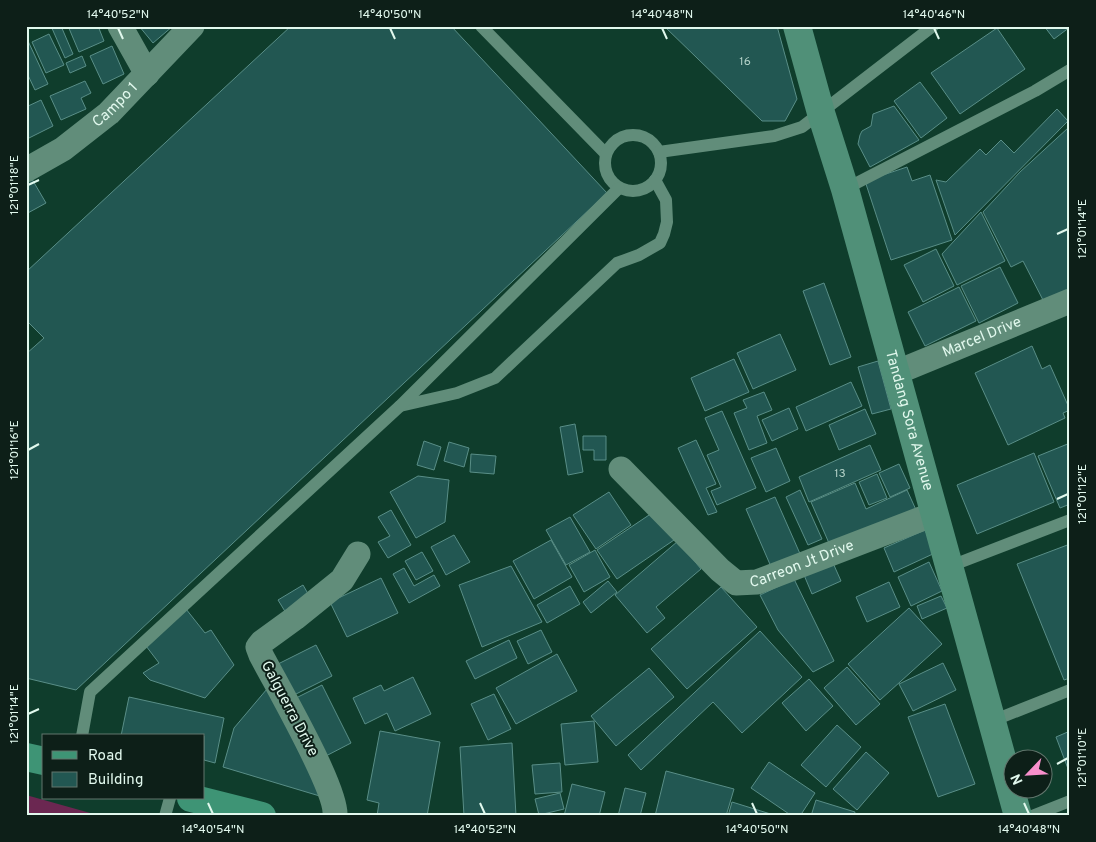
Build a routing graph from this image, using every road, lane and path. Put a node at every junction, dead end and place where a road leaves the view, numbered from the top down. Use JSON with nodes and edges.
{"nodes":[{"id":1,"x":120,"y":26,"type":"edge"},
{"id":2,"x":192,"y":26,"type":"edge"},
{"id":3,"x":480,"y":26,"type":"edge"},
{"id":4,"x":797,"y":26,"type":"edge"},
{"id":5,"x":933,"y":26,"type":"edge"},
{"id":6,"x":1070,"y":70,"type":"edge"},
{"id":7,"x":147,"y":74,"type":"junction"},
{"id":8,"x":821,"y":113,"type":"junction"},
{"id":9,"x":659,"y":152,"type":"junction"},
{"id":10,"x":606,"y":154,"type":"junction"},
{"id":11,"x":26,"y":170,"type":"edge"},
{"id":12,"x":655,"y":180,"type":"junction"},
{"id":13,"x":619,"y":188,"type":"junction"},
{"id":14,"x":844,"y":189,"type":"junction"},
{"id":15,"x":1070,"y":301,"type":"edge"},
{"id":16,"x":894,"y":373,"type":"junction"},
{"id":17,"x":400,"y":406,"type":"junction"},
{"id":18,"x":621,"y":469,"type":"dead end"},
{"id":19,"x":934,"y":514,"type":"junction"},
{"id":20,"x":1070,"y":520,"type":"edge"},
{"id":21,"x":358,"y":554,"type":"dead end"},
{"id":22,"x":948,"y":567,"type":"junction"},
{"id":23,"x":1070,"y":690,"type":"edge"},
{"id":24,"x":992,"y":721,"type":"junction"},
{"id":25,"x":82,"y":734,"type":"edge"},
{"id":26,"x":26,"y":757,"type":"edge"},
{"id":27,"x":42,"y":761,"type":"edge"},
{"id":28,"x":170,"y":800,"type":"edge"},
{"id":29,"x":199,"y":800,"type":"edge"},
{"id":30,"x":1070,"y":801,"type":"edge"},
{"id":31,"x":166,"y":816,"type":"edge"},
{"id":32,"x":262,"y":816,"type":"edge"},
{"id":33,"x":335,"y":816,"type":"edge"},
{"id":34,"x":1018,"y":816,"type":"edge"},
{"id":35,"x":1032,"y":816,"type":"edge"}],
"edges":[{"from":1,"to":7,"type":"street"},
{"from":2,"to":7,"type":"street","name":"Campo 1"},
{"from":3,"to":10,"type":"lane"},
{"from":4,"to":8,"type":"main road","name":"Tandang Sora Avenue"},
{"from":5,"to":8,"type":"lane"},
{"from":6,"to":14,"type":"lane"},
{"from":7,"to":11,"type":"street","name":"Campo 1"},
{"from":8,"to":9,"type":"lane"},
{"from":8,"to":14,"type":"main road","name":"Tandang Sora Avenue"},
{"from":9,"to":10,"type":"lane"},
{"from":9,"to":12,"type":"lane"},
{"from":10,"to":13,"type":"lane"},
{"from":12,"to":13,"type":"lane"},
{"from":12,"to":17,"type":"lane"},
{"from":13,"to":17,"type":"lane"},
{"from":14,"to":16,"type":"main road","name":"Tandang Sora Avenue"},
{"from":15,"to":16,"type":"street","name":"Marcel Drive"},
{"from":16,"to":19,"type":"main road","name":"Tandang Sora Avenue"},
{"from":17,"to":25,"type":"lane"},
{"from":18,"to":19,"type":"street","name":"Carreon Jt Drive"},
{"from":19,"to":22,"type":"main road","name":"Tandang Sora Avenue"},
{"from":20,"to":22,"type":"lane"},
{"from":21,"to":33,"type":"street","name":"Galguerra Drive"},
{"from":22,"to":24,"type":"main road","name":"Tandang Sora Avenue"},
{"from":23,"to":24,"type":"lane"},
{"from":24,"to":34,"type":"main road","name":"Tandang Sora Avenue"},
{"from":26,"to":27,"type":"main road"},
{"from":28,"to":31,"type":"lane"},
{"from":29,"to":32,"type":"main road"},
{"from":30,"to":35,"type":"lane"}]}
